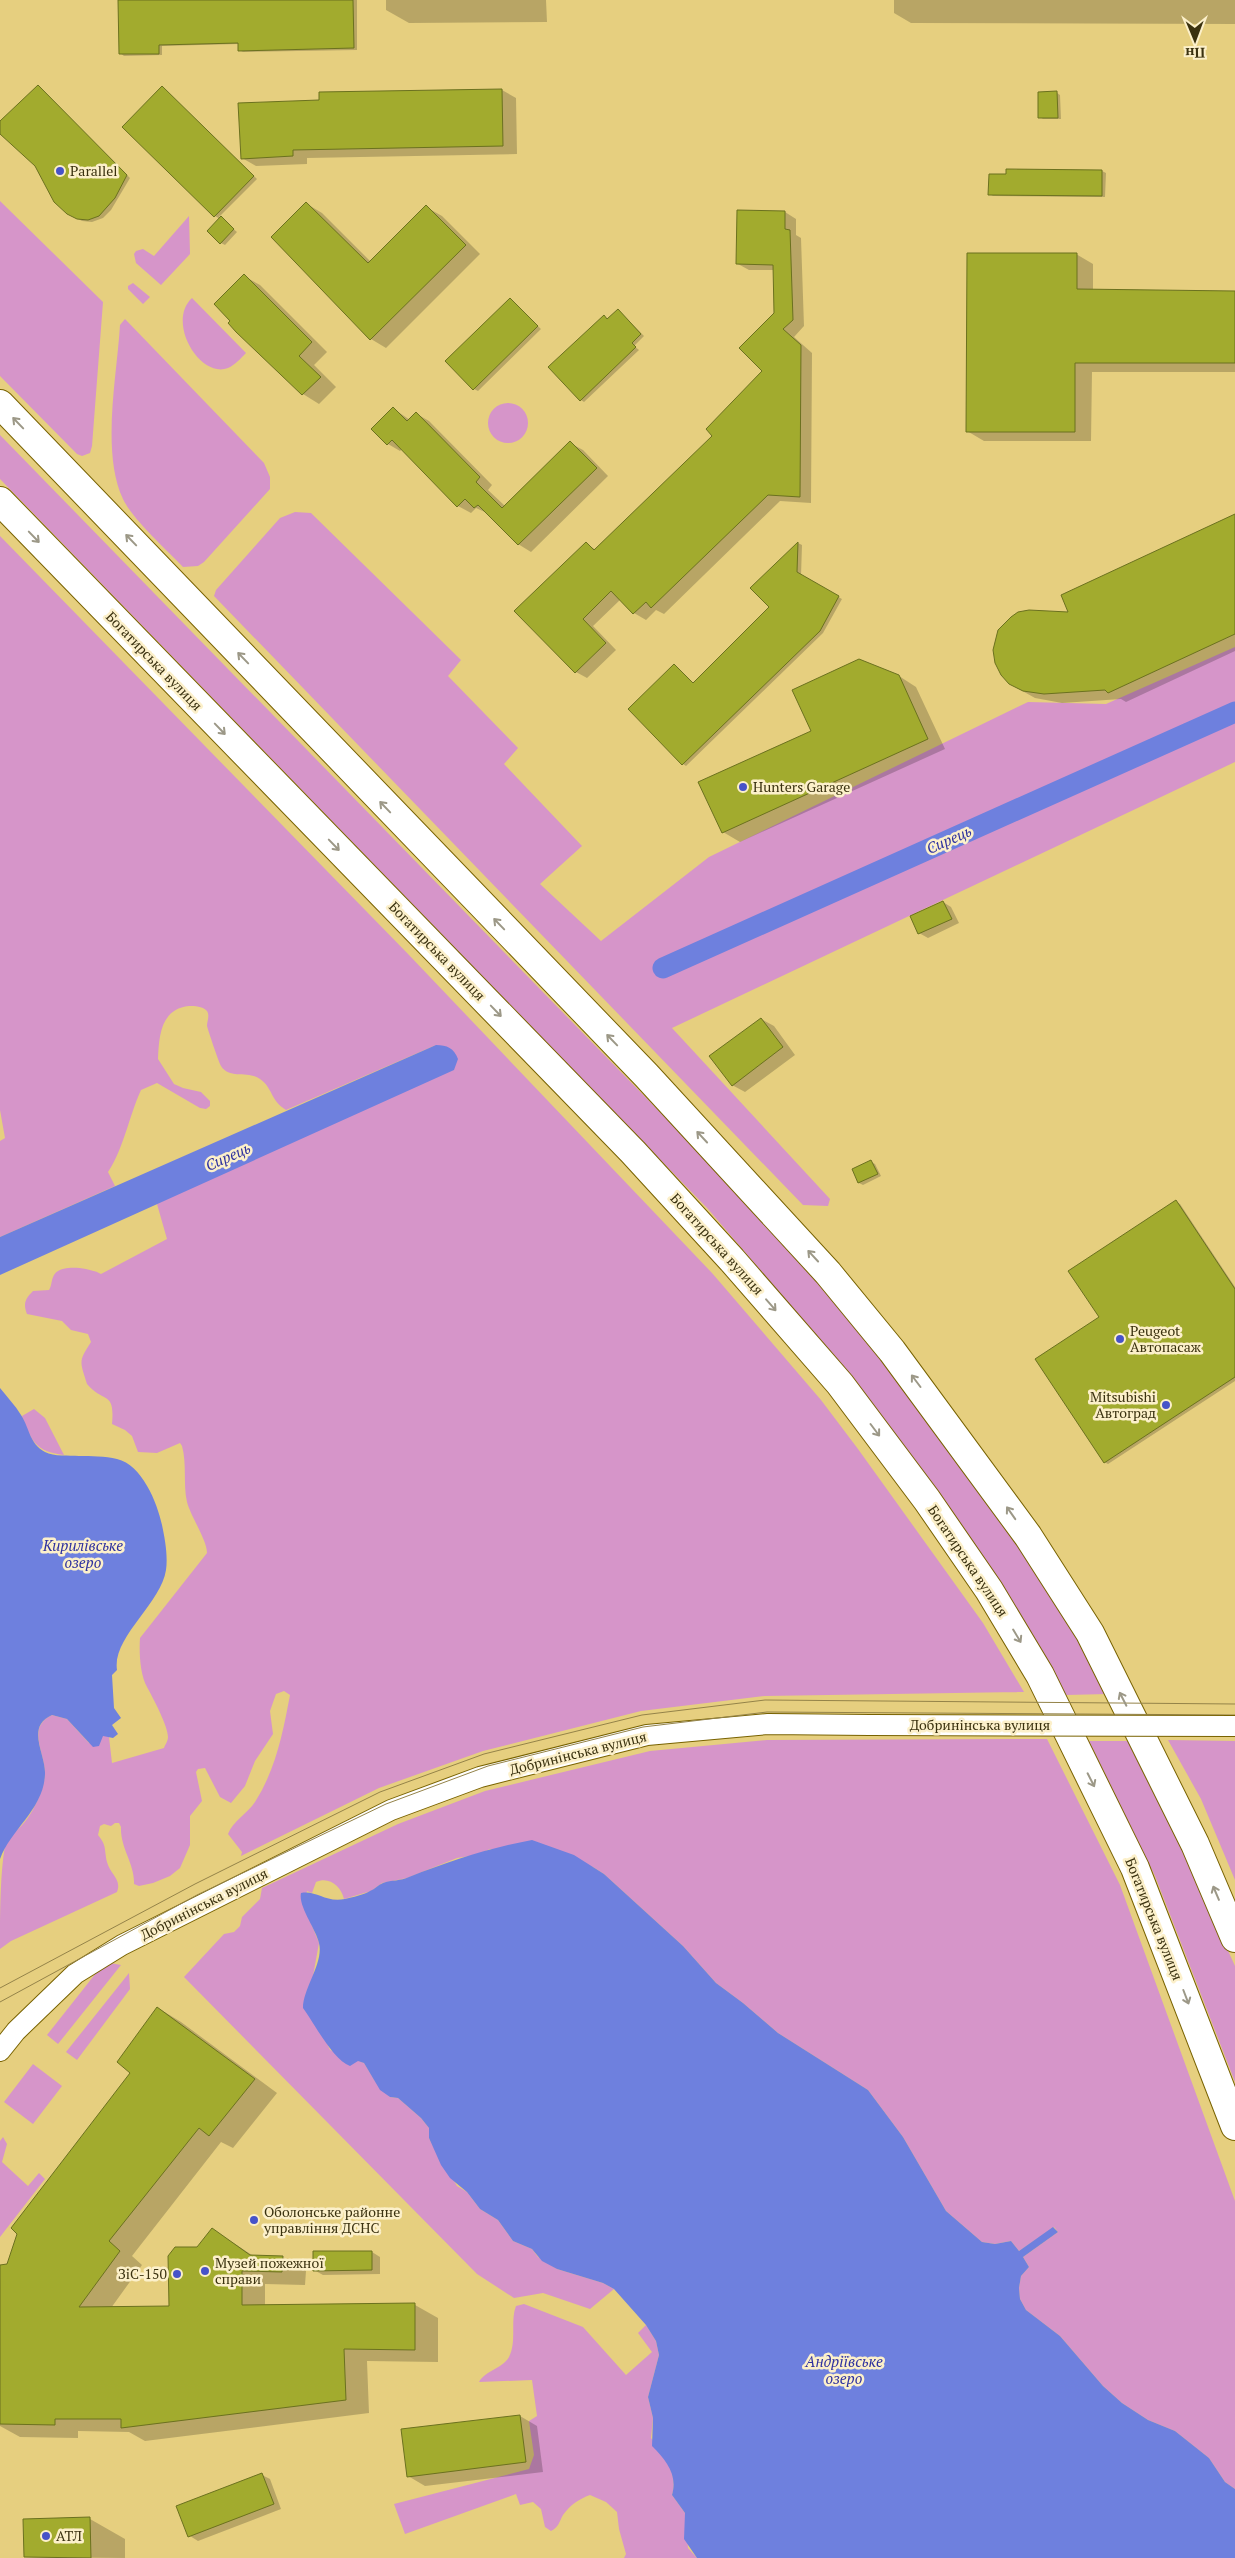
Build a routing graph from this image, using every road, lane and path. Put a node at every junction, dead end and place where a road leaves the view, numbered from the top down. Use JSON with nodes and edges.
{"nodes":[{"id":1,"x":0,"y":404,"type":"edge"},
{"id":2,"x":0,"y":502,"type":"edge"},
{"id":3,"x":1235,"y":1726,"type":"edge"},
{"id":4,"x":1235,"y":1938,"type":"edge"},
{"id":5,"x":0,"y":2051,"type":"edge"},
{"id":6,"x":1235,"y":2126,"type":"edge"}],
"edges":[{"from":4,"to":1,"type":"main road","one_way":true},
{"from":2,"to":6,"type":"main road","name":"Богатирська вулиця","one_way":true},
{"from":3,"to":5,"type":"street","name":"Добринінська вулиця","bridge":true}]}
